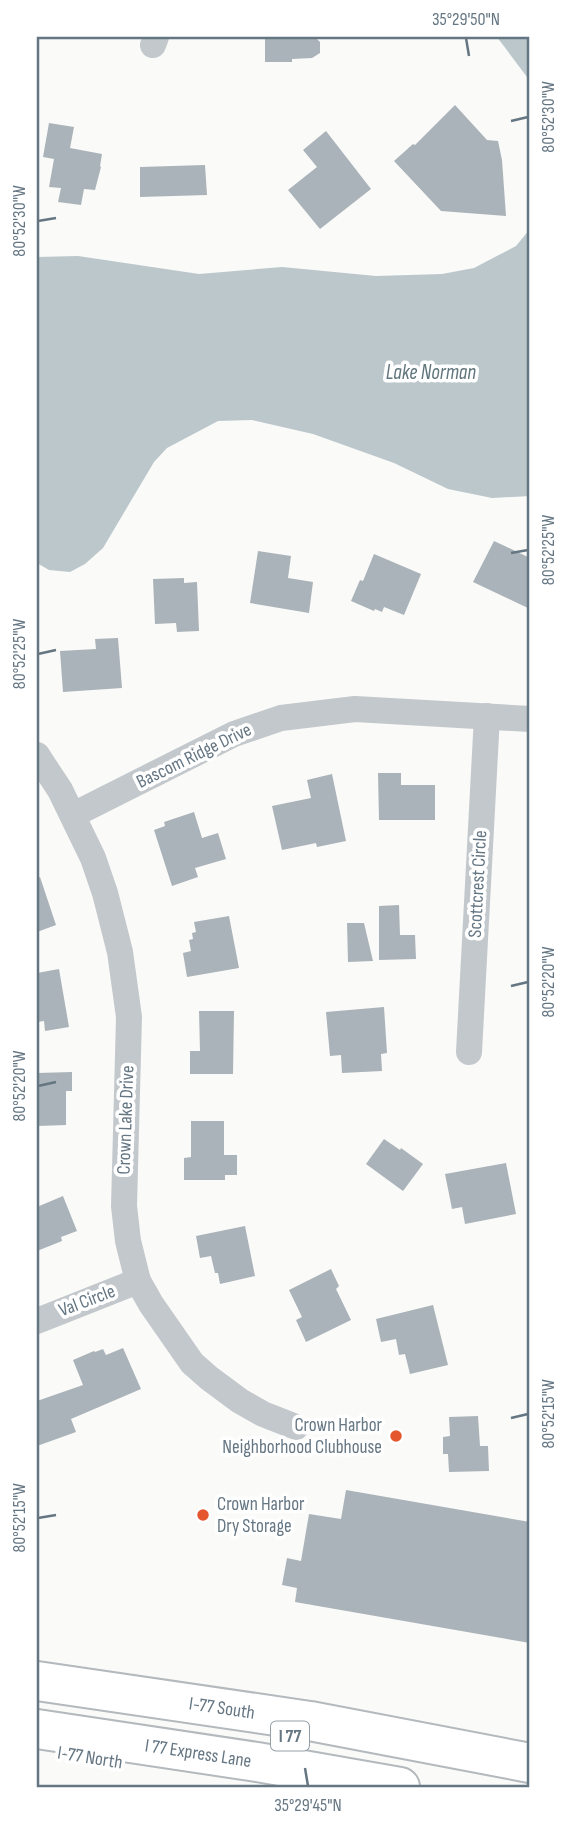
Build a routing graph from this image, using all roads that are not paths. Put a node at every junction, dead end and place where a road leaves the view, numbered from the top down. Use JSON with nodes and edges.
{"nodes":[{"id":1,"x":487,"y":716,"type":"junction"},
{"id":2,"x":530,"y":719,"type":"edge"},
{"id":3,"x":37,"y":755,"type":"edge"},
{"id":4,"x":73,"y":815,"type":"junction"},
{"id":5,"x":469,"y":1052,"type":"dead end"},
{"id":6,"x":138,"y":1281,"type":"junction"},
{"id":7,"x":37,"y":1321,"type":"edge"},
{"id":8,"x":296,"y":1427,"type":"dead end"},
{"id":9,"x":46,"y":1682,"type":"edge"},
{"id":10,"x":37,"y":1729,"type":"edge"},
{"id":11,"x":37,"y":1749,"type":"edge"},
{"id":12,"x":530,"y":1763,"type":"edge"},
{"id":13,"x":267,"y":1787,"type":"edge"},
{"id":14,"x":400,"y":1787,"type":"edge"},
{"id":15,"x":526,"y":1787,"type":"edge"}],
"edges":[{"from":1,"to":2,"type":"street","name":"Bascom Ridge Drive"},
{"from":1,"to":4,"type":"street","name":"Bascom Ridge Drive"},
{"from":1,"to":5,"type":"street","name":"Scottcrest Circle"},
{"from":3,"to":4,"type":"street","name":"Crown Lake Drive"},
{"from":4,"to":6,"type":"street","name":"Crown Lake Drive"},
{"from":6,"to":7,"type":"street","name":"Val Circle"},
{"from":6,"to":8,"type":"street","name":"Crown Lake Drive"},
{"from":9,"to":12,"type":"highway","name":"I-77 South","number":"I 77"},
{"from":9,"to":15,"type":"highway","name":"I 77 Express Lane","number":"I 77"},
{"from":10,"to":14,"type":"highway","name":"I 77 Express Lane","number":"I 77"},
{"from":11,"to":13,"type":"highway","name":"I-77 North"}]}
